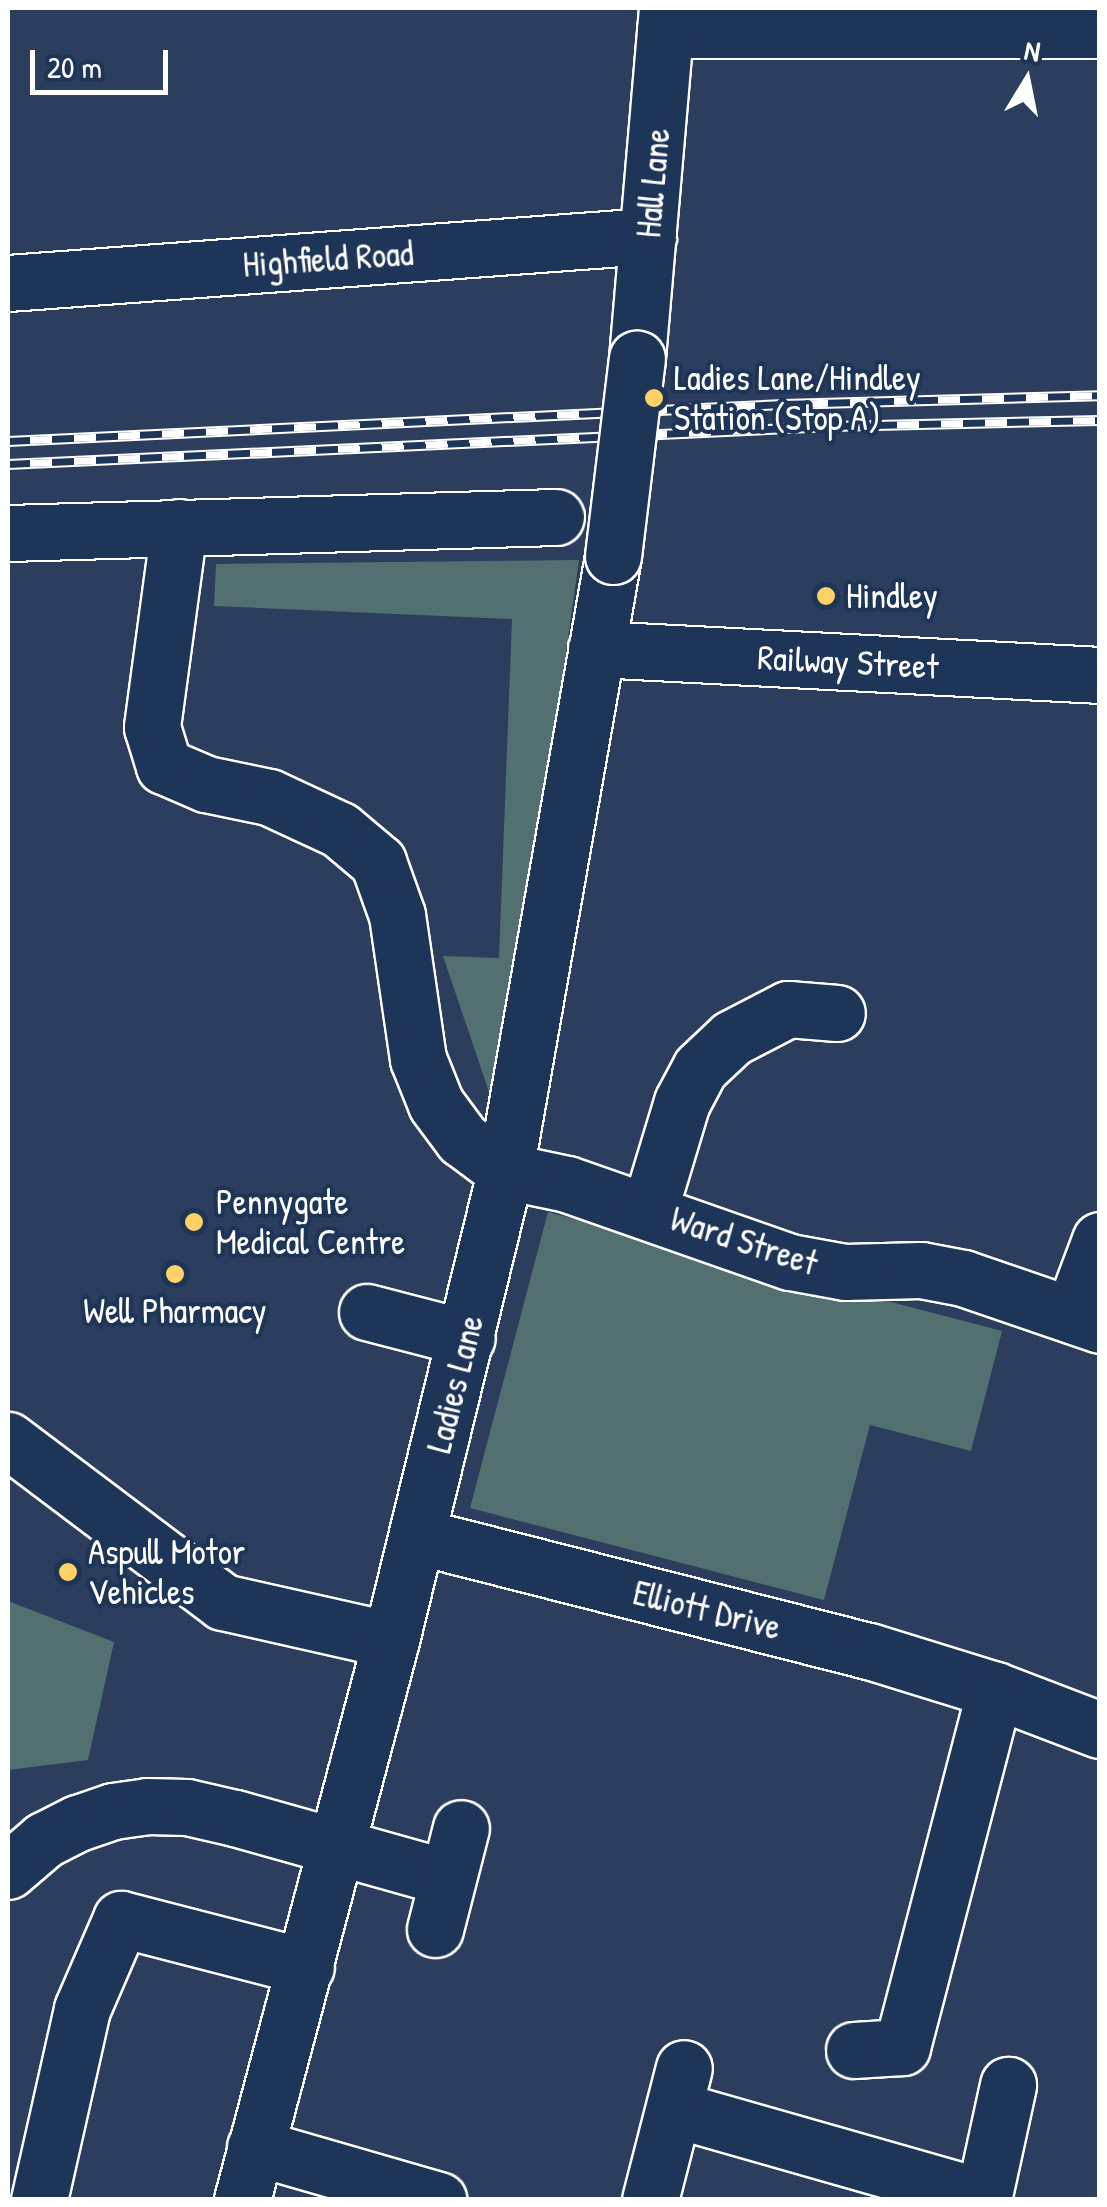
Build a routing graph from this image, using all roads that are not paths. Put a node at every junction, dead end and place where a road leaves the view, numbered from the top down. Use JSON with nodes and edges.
{"nodes":[{"id":1,"x":666,"y":19,"type":"edge"},
{"id":2,"x":1022,"y":19,"type":"edge"},
{"id":3,"x":1100,"y":30,"type":"edge"},
{"id":4,"x":648,"y":236,"type":"junction"},
{"id":5,"x":8,"y":283,"type":"edge"},
{"id":6,"x":556,"y":518,"type":"dead end"},
{"id":7,"x":180,"y":527,"type":"junction"},
{"id":8,"x":8,"y":533,"type":"edge"},
{"id":9,"x":613,"y":556,"type":"joint"},
{"id":10,"x":596,"y":650,"type":"junction"},
{"id":11,"x":1100,"y":675,"type":"edge"},
{"id":12,"x":837,"y":1013,"type":"dead end"},
{"id":13,"x":505,"y":1171,"type":"junction"},
{"id":14,"x":649,"y":1210,"type":"junction"},
{"id":15,"x":1100,"y":1240,"type":"edge"},
{"id":16,"x":368,"y":1312,"type":"dead end"},
{"id":17,"x":1086,"y":1320,"type":"edge"},
{"id":18,"x":467,"y":1338,"type":"junction"},
{"id":19,"x":8,"y":1440,"type":"edge"},
{"id":20,"x":416,"y":1536,"type":"junction"},
{"id":21,"x":391,"y":1640,"type":"junction"},
{"id":22,"x":995,"y":1690,"type":"junction"},
{"id":23,"x":1100,"y":1730,"type":"edge"},
{"id":24,"x":336,"y":1846,"type":"junction"},
{"id":25,"x":8,"y":1871,"type":"edge"},
{"id":26,"x":448,"y":1878,"type":"dead end"},
{"id":27,"x":306,"y":1966,"type":"junction"},
{"id":28,"x":854,"y":2050,"type":"dead end"},
{"id":29,"x":1008,"y":2085,"type":"dead end"},
{"id":30,"x":256,"y":2147,"type":"junction"},
{"id":31,"x":983,"y":2198,"type":"edge"},
{"id":32,"x":39,"y":2200,"type":"edge"},
{"id":33,"x":242,"y":2200,"type":"edge"},
{"id":34,"x":438,"y":2200,"type":"edge"},
{"id":35,"x":650,"y":2200,"type":"edge"}],
"edges":[{"from":1,"to":2,"type":"street"},
{"from":1,"to":4,"type":"street","name":"Hall Lane"},
{"from":2,"to":3,"type":"street"},
{"from":4,"to":5,"type":"street","name":"Highfield Road"},
{"from":4,"to":9,"type":"street","name":"Hall Lane","bridge":true},
{"from":6,"to":7,"type":"street"},
{"from":7,"to":8,"type":"street"},
{"from":7,"to":13,"type":"street"},
{"from":9,"to":10,"type":"street","name":"Ladies Lane"},
{"from":10,"to":11,"type":"street","name":"Railway Street"},
{"from":10,"to":13,"type":"street","name":"Ladies Lane"},
{"from":12,"to":14,"type":"street"},
{"from":13,"to":14,"type":"street","name":"Ward Street"},
{"from":13,"to":18,"type":"street","name":"Ladies Lane"},
{"from":14,"to":17,"type":"street","name":"Ward Street"},
{"from":15,"to":17,"type":"street"},
{"from":16,"to":18,"type":"street"},
{"from":18,"to":20,"type":"street","name":"Ladies Lane"},
{"from":19,"to":21,"type":"street"},
{"from":20,"to":21,"type":"street","name":"Ladies Lane"},
{"from":20,"to":22,"type":"street","name":"Elliott Drive"},
{"from":21,"to":24,"type":"street","name":"Ladies Lane"},
{"from":22,"to":23,"type":"street","name":"Elliott Drive"},
{"from":22,"to":28,"type":"street"},
{"from":24,"to":25,"type":"street"},
{"from":24,"to":26,"type":"street"},
{"from":24,"to":27,"type":"street","name":"Ladies Lane"},
{"from":27,"to":30,"type":"street","name":"Ladies Lane"},
{"from":27,"to":32,"type":"street"},
{"from":29,"to":31,"type":"street"},
{"from":30,"to":33,"type":"street","name":"Ladies Lane"},
{"from":30,"to":34,"type":"street"},
{"from":31,"to":35,"type":"street"}]}
